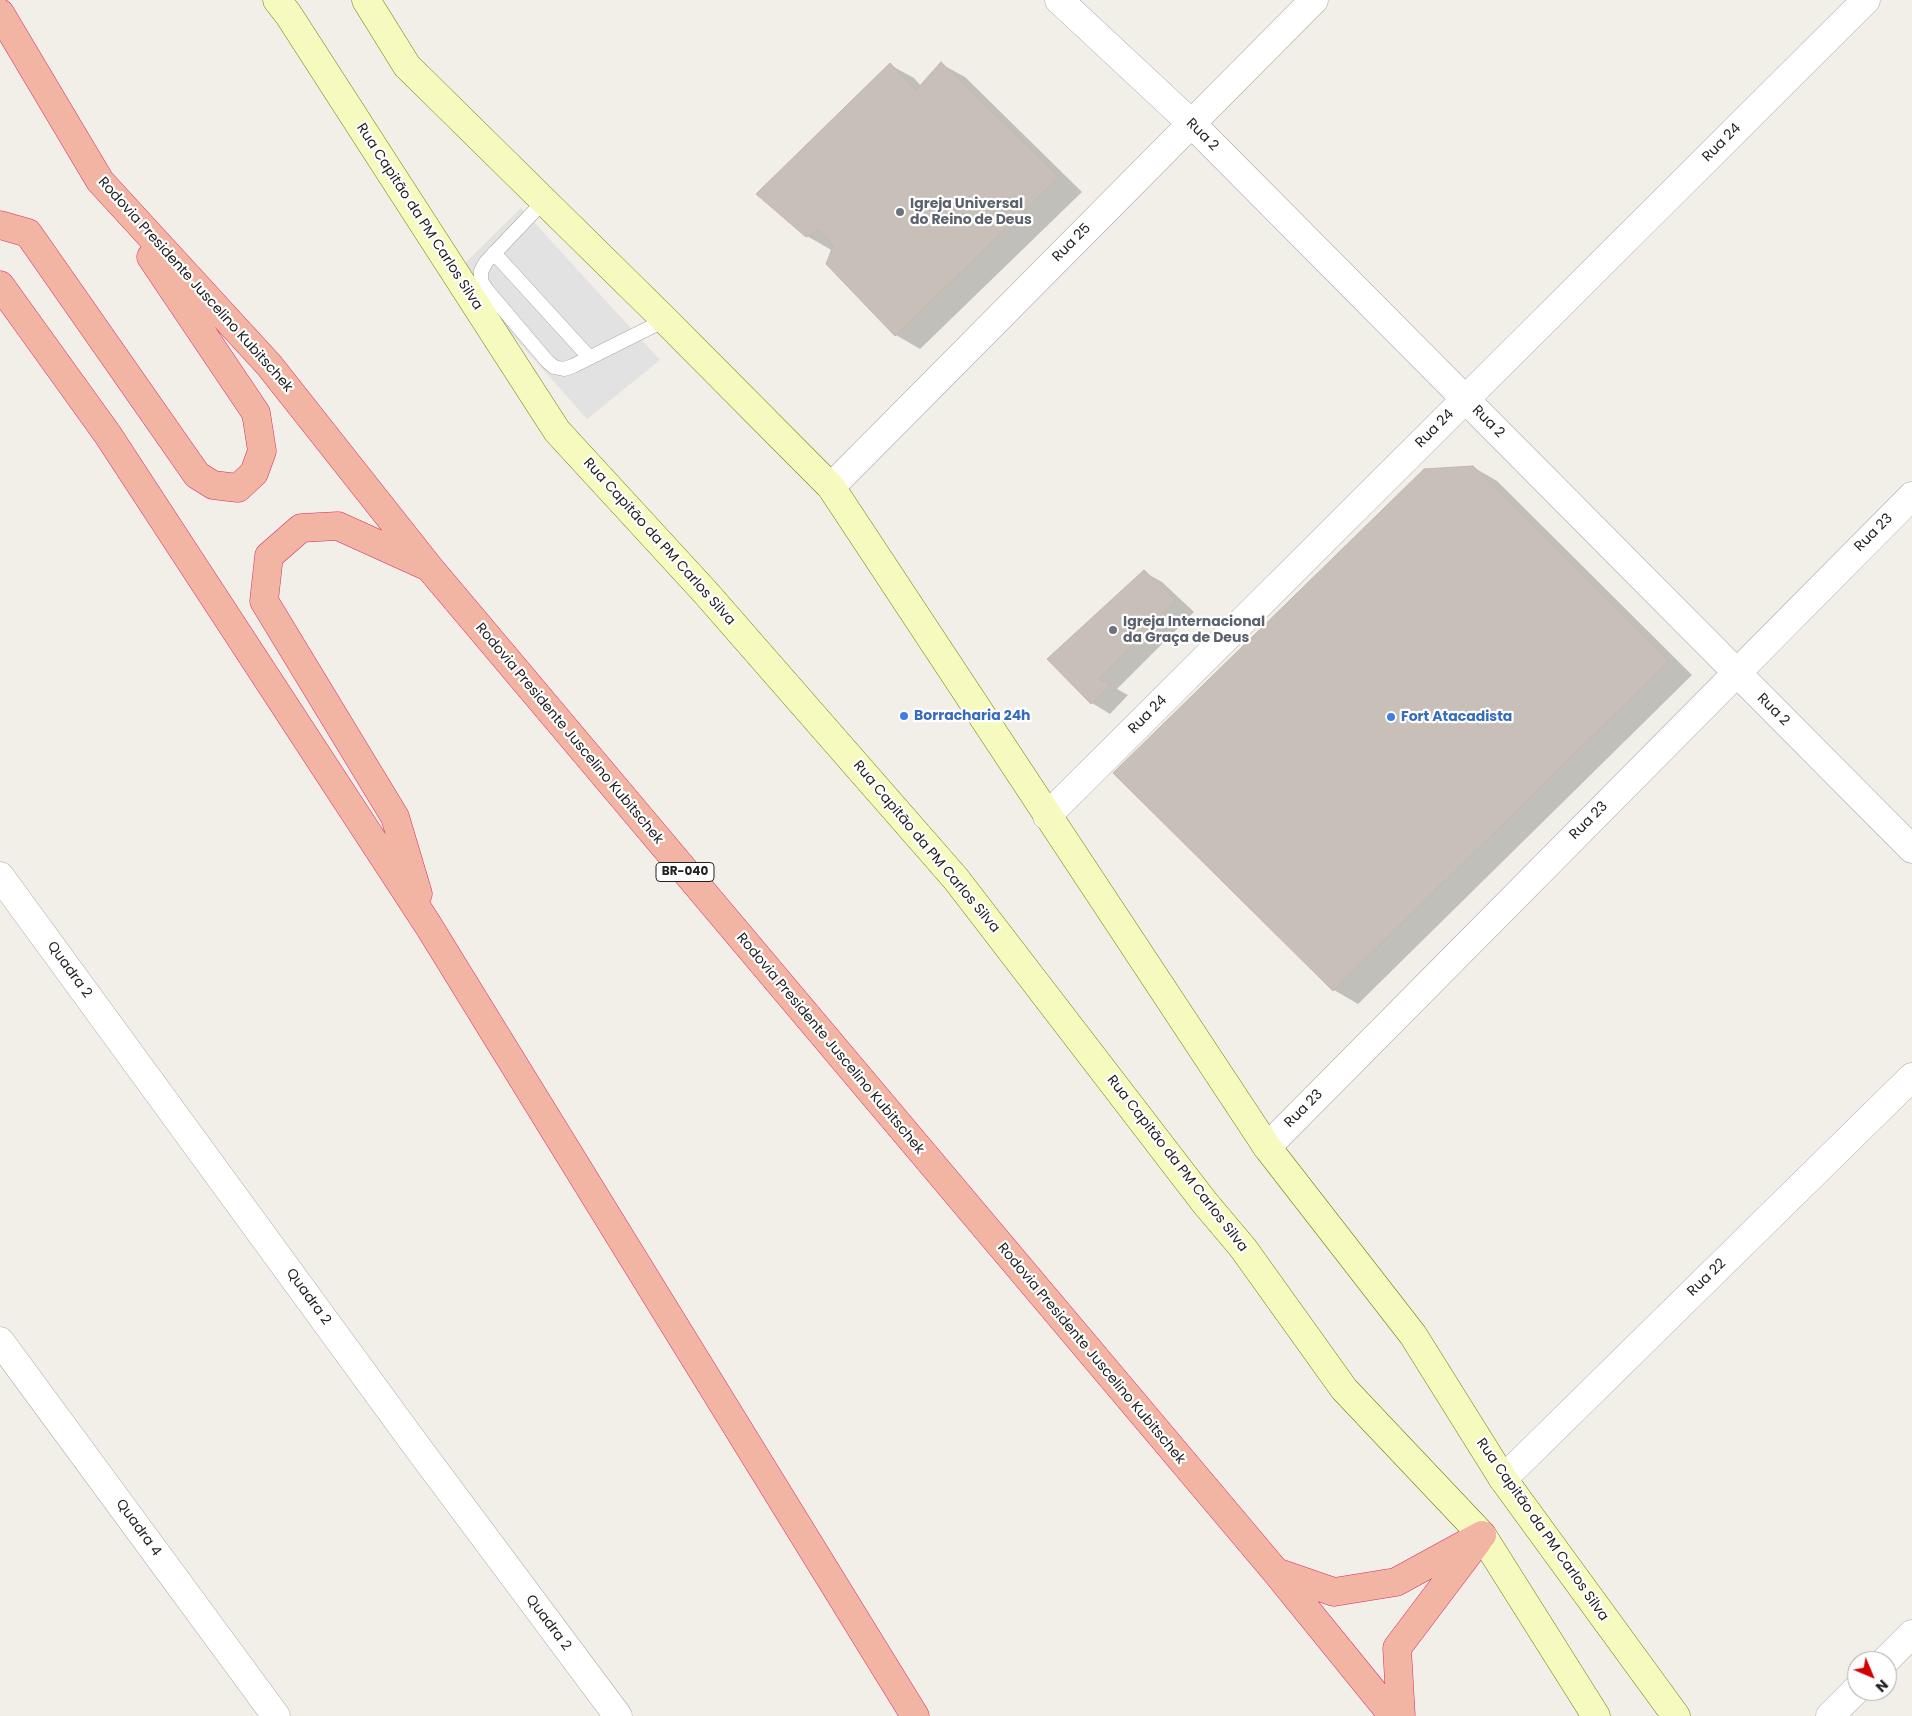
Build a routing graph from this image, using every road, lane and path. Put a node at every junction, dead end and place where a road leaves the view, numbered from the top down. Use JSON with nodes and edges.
{"nodes":[{"id":1,"x":277,"y":0,"type":"edge"},
{"id":2,"x":366,"y":0,"type":"edge"},
{"id":3,"x":1059,"y":0,"type":"edge"},
{"id":4,"x":1314,"y":0,"type":"edge"},
{"id":5,"x":1866,"y":0,"type":"edge"},
{"id":6,"x":3,"y":10,"type":"edge"},
{"id":7,"x":1191,"y":123,"type":"junction"},
{"id":8,"x":100,"y":181,"type":"junction"},
{"id":9,"x":544,"y":201,"type":"junction"},
{"id":10,"x":0,"y":225,"type":"edge"},
{"id":11,"x":494,"y":253,"type":"junction"},
{"id":12,"x":0,"y":284,"type":"edge"},
{"id":13,"x":664,"y":320,"type":"junction"},
{"id":14,"x":589,"y":357,"type":"junction"},
{"id":15,"x":1465,"y":399,"type":"junction"},
{"id":16,"x":831,"y":487,"type":"junction"},
{"id":17,"x":1912,"y":496,"type":"edge"},
{"id":18,"x":428,"y":566,"type":"junction"},
{"id":19,"x":1736,"y":672,"type":"junction"},
{"id":20,"x":1047,"y":816,"type":"junction"},
{"id":21,"x":1912,"y":849,"type":"edge"},
{"id":22,"x":0,"y":876,"type":"edge"},
{"id":23,"x":428,"y":925,"type":"junction"},
{"id":24,"x":1912,"y":1077,"type":"edge"},
{"id":25,"x":1267,"y":1147,"type":"junction"},
{"id":26,"x":0,"y":1341,"type":"edge"},
{"id":27,"x":1503,"y":1479,"type":"junction"},
{"id":28,"x":1482,"y":1535,"type":"junction"},
{"id":29,"x":1276,"y":1572,"type":"junction"},
{"id":30,"x":1912,"y":1634,"type":"edge"},
{"id":31,"x":1895,"y":1651,"type":"edge"},
{"id":32,"x":1847,"y":1699,"type":"edge"},
{"id":33,"x":276,"y":1716,"type":"edge"},
{"id":34,"x":618,"y":1716,"type":"edge"},
{"id":35,"x":915,"y":1716,"type":"edge"},
{"id":36,"x":1393,"y":1716,"type":"edge"},
{"id":37,"x":1401,"y":1716,"type":"edge"},
{"id":38,"x":1596,"y":1716,"type":"edge"},
{"id":39,"x":1676,"y":1716,"type":"edge"},
{"id":40,"x":1830,"y":1716,"type":"edge"}],
"edges":[{"from":1,"to":28,"type":"main road","name":"Rua Capitão da PM Carlos Silva"},
{"from":2,"to":9,"type":"main road","name":"Rua Capitão da PM Carlos Silva"},
{"from":3,"to":7,"type":"street","name":"Rua 2"},
{"from":4,"to":7,"type":"street","name":"Rua 25"},
{"from":5,"to":15,"type":"street","name":"Rua 24"},
{"from":6,"to":8,"type":"highway","name":"Rodovia Presidente Juscelino Kubitschek","number":"BR-040"},
{"from":7,"to":15,"type":"street","name":"Rua 2"},
{"from":7,"to":16,"type":"street","name":"Rua 25"},
{"from":8,"to":10,"type":"highway"},
{"from":8,"to":18,"type":"highway","name":"Rodovia Presidente Juscelino Kubitschek","number":"BR-040"},
{"from":9,"to":11,"type":"lane"},
{"from":9,"to":13,"type":"main road","name":"Rua Capitão da PM Carlos Silva"},
{"from":11,"to":14,"type":"lane"},
{"from":11,"to":14,"type":"lane"},
{"from":12,"to":23,"type":"highway"},
{"from":13,"to":14,"type":"lane"},
{"from":13,"to":16,"type":"main road","name":"Rua Capitão da PM Carlos Silva"},
{"from":15,"to":19,"type":"street","name":"Rua 2"},
{"from":15,"to":20,"type":"street","name":"Rua 24"},
{"from":16,"to":20,"type":"main road","name":"Rua Capitão da PM Carlos Silva"},
{"from":17,"to":19,"type":"street","name":"Rua 23"},
{"from":18,"to":23,"type":"highway"},
{"from":18,"to":29,"type":"highway","name":"Rodovia Presidente Juscelino Kubitschek","number":"BR-040"},
{"from":19,"to":21,"type":"street","name":"Rua 2"},
{"from":19,"to":25,"type":"street","name":"Rua 23"},
{"from":20,"to":25,"type":"main road","name":"Rua Capitão da PM Carlos Silva"},
{"from":22,"to":34,"type":"street","name":"Quadra 2"},
{"from":23,"to":35,"type":"highway"},
{"from":24,"to":27,"type":"street","name":"Rua 22"},
{"from":25,"to":27,"type":"main road","name":"Rua Capitão da PM Carlos Silva"},
{"from":26,"to":33,"type":"street","name":"Quadra 4"},
{"from":27,"to":39,"type":"main road","name":"Rua Capitão da PM Carlos Silva"},
{"from":28,"to":29,"type":"highway"},
{"from":28,"to":37,"type":"highway"},
{"from":28,"to":38,"type":"main road","name":"Rua Capitão da PM Carlos Silva"},
{"from":29,"to":36,"type":"highway","name":"Rodovia Presidente Juscelino Kubitschek","number":"BR-040"},
{"from":30,"to":31,"type":"street"},
{"from":32,"to":40,"type":"street"}]}
